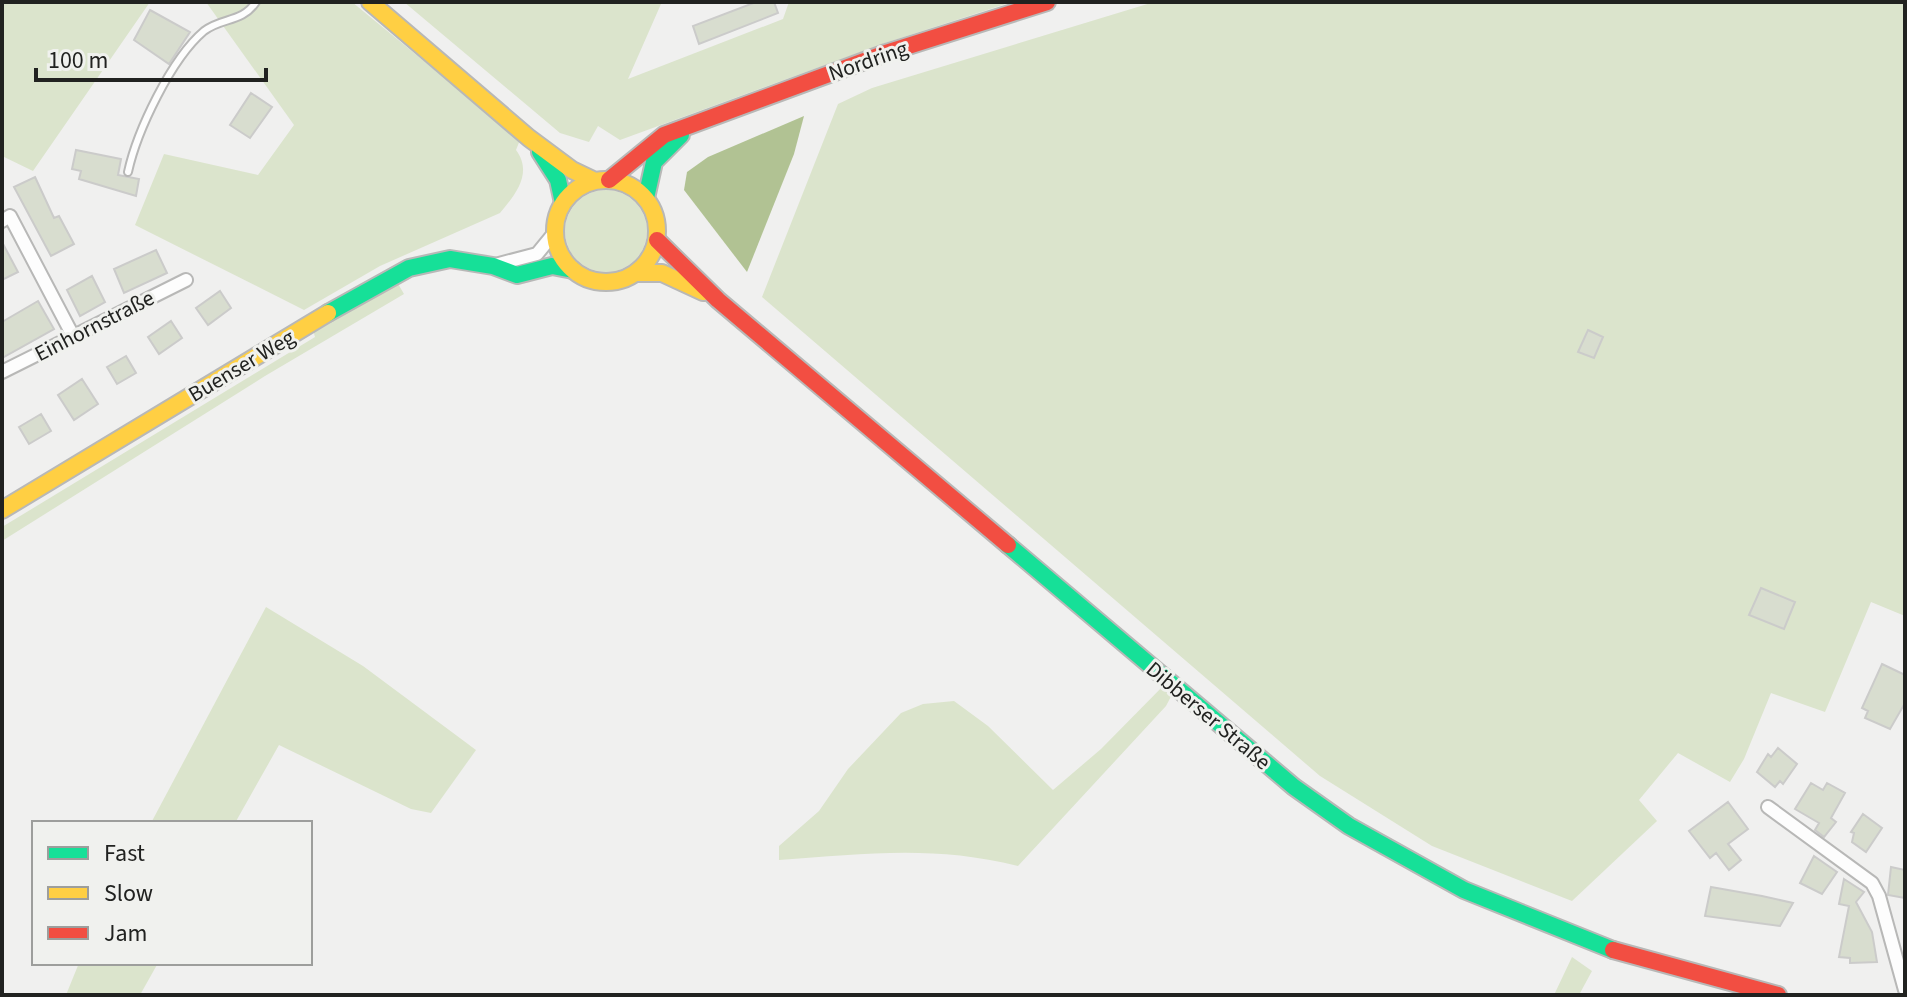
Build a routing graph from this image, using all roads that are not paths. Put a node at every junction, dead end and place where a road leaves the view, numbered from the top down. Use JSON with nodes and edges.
{"nodes":[{"id":1,"x":256,"y":2,"type":"edge"},
{"id":2,"x":370,"y":2,"type":"edge"},
{"id":3,"x":1047,"y":2,"type":"edge"},
{"id":4,"x":692,"y":127,"type":"junction"},
{"id":5,"x":529,"y":138,"type":"junction"},
{"id":6,"x":128,"y":172,"type":"dead end"},
{"id":7,"x":602,"y":180,"type":"junction"},
{"id":8,"x":646,"y":198,"type":"junction"},
{"id":9,"x":563,"y":203,"type":"junction"},
{"id":10,"x":2,"y":221,"type":"edge"},
{"id":11,"x":555,"y":232,"type":"junction"},
{"id":12,"x":657,"y":240,"type":"junction"},
{"id":13,"x":493,"y":266,"type":"junction"},
{"id":14,"x":573,"y":270,"type":"junction"},
{"id":15,"x":636,"y":273,"type":"junction"},
{"id":16,"x":186,"y":280,"type":"dead end"},
{"id":17,"x":718,"y":300,"type":"junction"},
{"id":18,"x":72,"y":334,"type":"junction"},
{"id":19,"x":2,"y":372,"type":"edge"},
{"id":20,"x":2,"y":510,"type":"edge"},
{"id":21,"x":1768,"y":807,"type":"dead end"},
{"id":22,"x":1905,"y":990,"type":"edge"},
{"id":23,"x":1778,"y":995,"type":"edge"}],
"edges":[{"from":1,"to":6,"type":"lane"},
{"from":2,"to":5,"type":"main road"},
{"from":3,"to":4,"type":"main road","name":"Nordring"},
{"from":4,"to":7,"type":"main road","name":"Nordring"},
{"from":4,"to":8,"type":"main road","name":"Nordring"},
{"from":5,"to":7,"type":"main road"},
{"from":5,"to":9,"type":"main road"},
{"from":7,"to":8,"type":"main road"},
{"from":7,"to":9,"type":"main road"},
{"from":8,"to":12,"type":"main road"},
{"from":9,"to":11,"type":"main road"},
{"from":10,"to":18,"type":"street"},
{"from":11,"to":13,"type":"street","name":"Buenser Weg"},
{"from":11,"to":14,"type":"main road"},
{"from":12,"to":15,"type":"main road"},
{"from":12,"to":17,"type":"main road","name":"Dibberser Straße"},
{"from":13,"to":14,"type":"main road","name":"Buenser Weg"},
{"from":13,"to":20,"type":"main road","name":"Buenser Weg"},
{"from":14,"to":15,"type":"main road"},
{"from":15,"to":17,"type":"main road","name":"Dibberser Straße"},
{"from":16,"to":18,"type":"street","name":"Einhornstraße"},
{"from":17,"to":23,"type":"main road","name":"Dibberser Straße"},
{"from":18,"to":19,"type":"street","name":"Einhornstraße"},
{"from":21,"to":22,"type":"street"}]}
